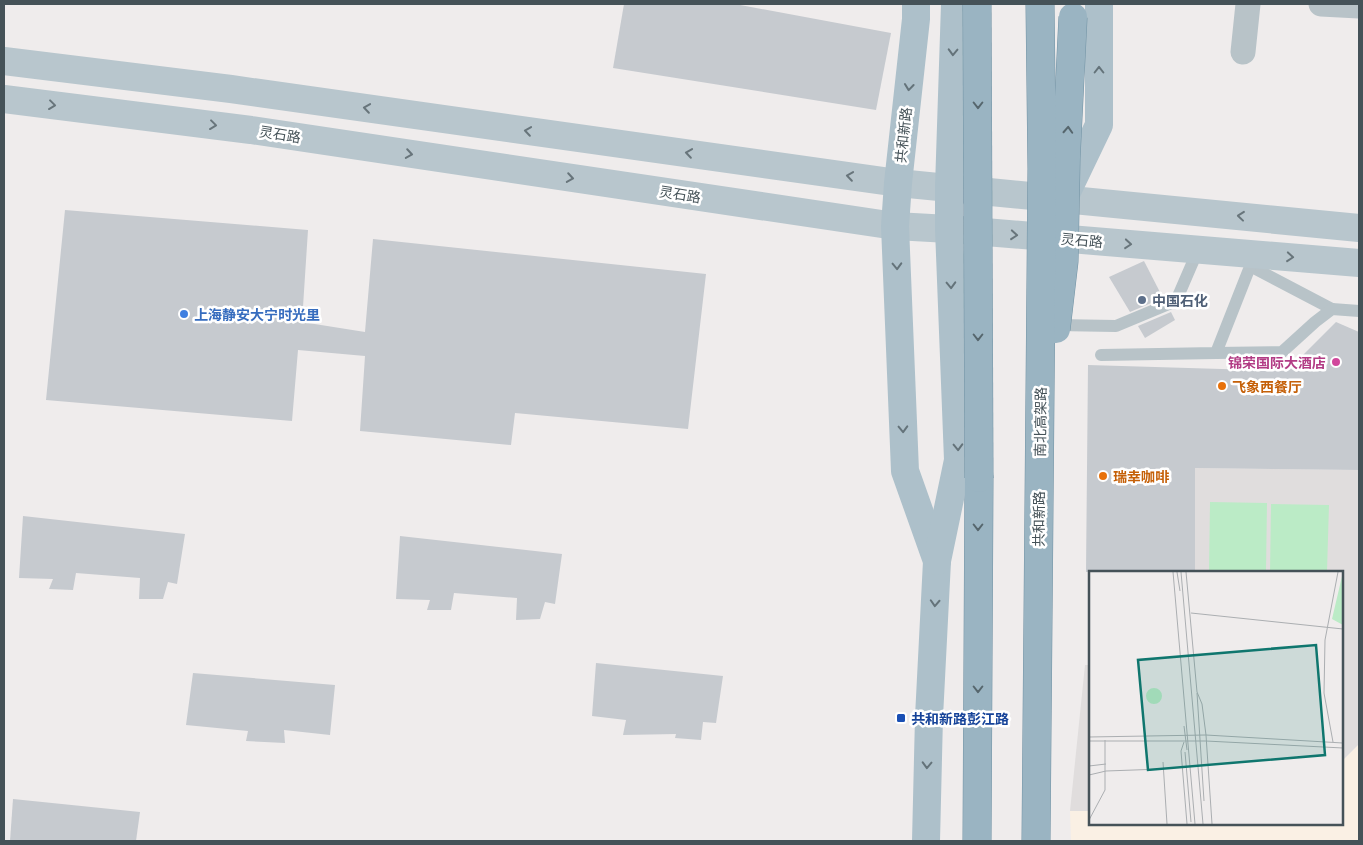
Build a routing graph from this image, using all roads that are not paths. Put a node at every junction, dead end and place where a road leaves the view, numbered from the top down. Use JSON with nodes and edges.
{"nodes":[{"id":1,"x":916,"y":4,"type":"edge"},
{"id":2,"x":955,"y":4,"type":"edge"},
{"id":3,"x":977,"y":4,"type":"edge"},
{"id":4,"x":1040,"y":4,"type":"edge"},
{"id":5,"x":1047,"y":4,"type":"edge"},
{"id":6,"x":1073,"y":4,"type":"edge"},
{"id":7,"x":1100,"y":4,"type":"edge"},
{"id":8,"x":1248,"y":4,"type":"edge"},
{"id":9,"x":1321,"y":4,"type":"edge"},
{"id":10,"x":1359,"y":6,"type":"edge"},
{"id":11,"x":1243,"y":52,"type":"dead end"},
{"id":12,"x":4,"y":61,"type":"edge"},
{"id":13,"x":4,"y":99,"type":"edge"},
{"id":14,"x":898,"y":183,"type":"junction"},
{"id":15,"x":948,"y":188,"type":"junction"},
{"id":16,"x":1064,"y":198,"type":"junction"},
{"id":17,"x":895,"y":226,"type":"junction"},
{"id":18,"x":1359,"y":228,"type":"edge"},
{"id":19,"x":949,"y":229,"type":"junction"},
{"id":20,"x":1062,"y":239,"type":"junction"},
{"id":21,"x":1198,"y":250,"type":"junction"},
{"id":22,"x":1252,"y":260,"type":"junction"},
{"id":23,"x":1359,"y":263,"type":"edge"},
{"id":24,"x":1332,"y":309,"type":"junction"},
{"id":25,"x":1359,"y":311,"type":"edge"},
{"id":26,"x":1052,"y":325,"type":"junction"},
{"id":27,"x":1216,"y":353,"type":"junction"},
{"id":28,"x":1101,"y":355,"type":"dead end"},
{"id":29,"x":1039,"y":475,"type":"junction"},
{"id":30,"x":937,"y":560,"type":"junction"},
{"id":31,"x":926,"y":841,"type":"edge"},
{"id":32,"x":977,"y":841,"type":"edge"},
{"id":33,"x":1038,"y":841,"type":"edge"}],
"edges":[{"from":1,"to":14,"type":"main road","name":"共和新路","one_way":true},
{"from":2,"to":15,"type":"main road","name":"共和新路","one_way":true},
{"from":3,"to":32,"type":"highway","one_way":true,"bridge":true},
{"from":4,"to":29,"type":"highway","name":"南北高架路","bridge":true},
{"from":5,"to":16,"type":"main road","name":"共和新路"},
{"from":29,"to":6,"type":"highway","one_way":true,"bridge":true},
{"from":16,"to":7,"type":"main road","name":"共和新路","one_way":true},
{"from":8,"to":11,"type":"street"},
{"from":9,"to":10,"type":"street"},
{"from":14,"to":12,"type":"main road","one_way":true},
{"from":13,"to":17,"type":"main road","name":"灵石路","one_way":true},
{"from":14,"to":15,"type":"main road"},
{"from":14,"to":17,"type":"main road","name":"共和新路"},
{"from":15,"to":16,"type":"main road"},
{"from":15,"to":19,"type":"main road","name":"共和新路"},
{"from":18,"to":16,"type":"main road","one_way":true},
{"from":16,"to":20,"type":"main road","name":"共和新路"},
{"from":17,"to":19,"type":"main road","name":"灵石路"},
{"from":17,"to":30,"type":"main road","name":"共和新路","one_way":true},
{"from":19,"to":20,"type":"main road","name":"灵石路","one_way":true},
{"from":19,"to":30,"type":"main road","name":"共和新路","one_way":true},
{"from":20,"to":21,"type":"main road","name":"灵石路","one_way":true},
{"from":20,"to":26,"type":"main road","name":"共和新路"},
{"from":21,"to":22,"type":"main road","name":"灵石路"},
{"from":21,"to":26,"type":"lane"},
{"from":22,"to":23,"type":"main road","name":"灵石路","one_way":true},
{"from":22,"to":24,"type":"lane"},
{"from":22,"to":27,"type":"lane"},
{"from":24,"to":25,"type":"lane"},
{"from":24,"to":27,"type":"lane"},
{"from":26,"to":33,"type":"main road","name":"共和新路"},
{"from":27,"to":28,"type":"lane"},
{"from":29,"to":33,"type":"highway","name":"南北高架路","bridge":true},
{"from":30,"to":31,"type":"main road","name":"共和新路","one_way":true}]}
